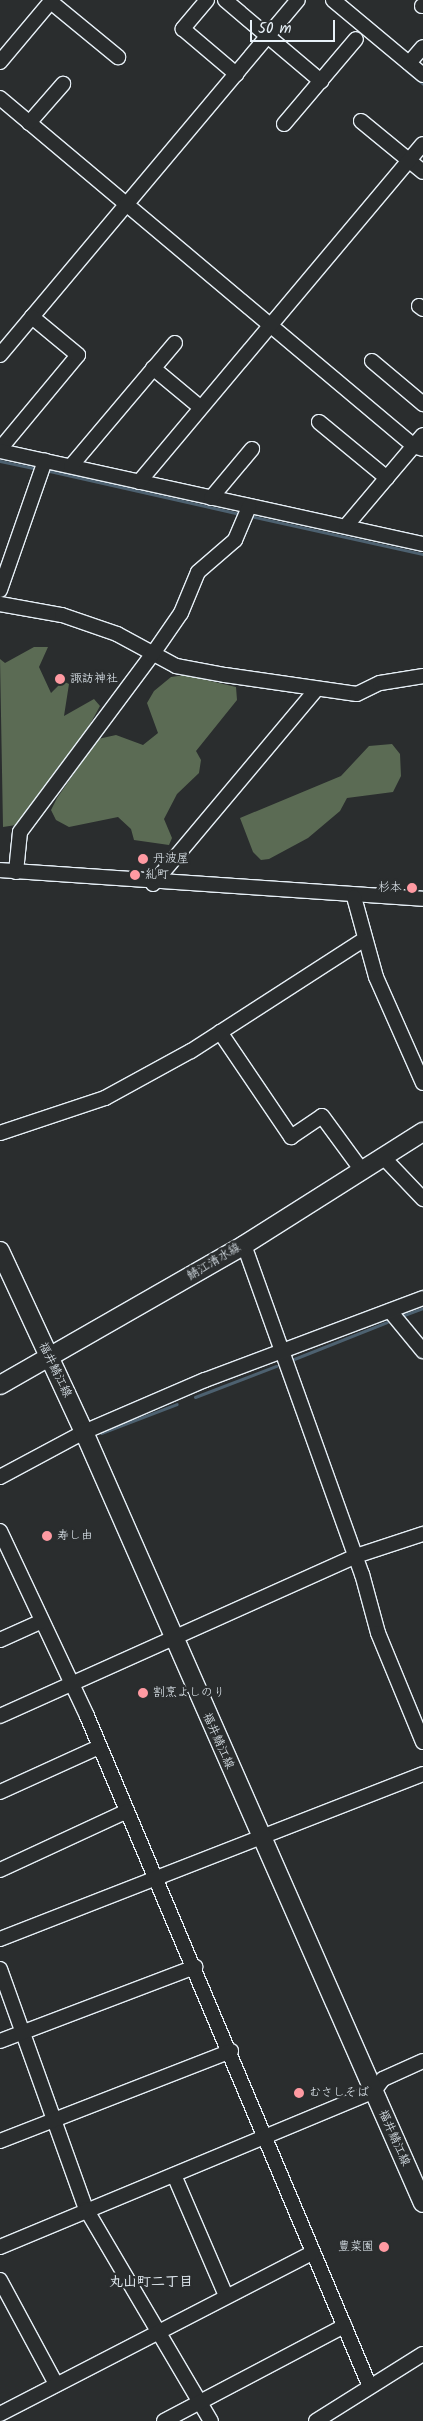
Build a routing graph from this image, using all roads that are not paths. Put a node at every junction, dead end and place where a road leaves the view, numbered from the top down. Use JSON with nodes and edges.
{"nodes":[{"id":1,"x":207,"y":0,"type":"edge"},
{"id":2,"x":225,"y":0,"type":"edge"},
{"id":3,"x":298,"y":0,"type":"edge"},
{"id":4,"x":333,"y":0,"type":"edge"},
{"id":5,"x":52,"y":1,"type":"edge"},
{"id":6,"x":268,"y":36,"type":"junction"},
{"id":7,"x":356,"y":39,"type":"dead end"},
{"id":8,"x":423,"y":47,"type":"edge"},
{"id":9,"x":118,"y":57,"type":"dead end"},
{"id":10,"x":0,"y":62,"type":"edge"},
{"id":11,"x":409,"y":64,"type":"junction"},
{"id":12,"x":236,"y":74,"type":"junction"},
{"id":13,"x":423,"y":75,"type":"edge"},
{"id":14,"x":321,"y":81,"type":"junction"},
{"id":15,"x":63,"y":84,"type":"dead end"},
{"id":16,"x":0,"y":98,"type":"edge"},
{"id":17,"x":361,"y":121,"type":"dead end"},
{"id":18,"x":29,"y":123,"type":"junction"},
{"id":19,"x":284,"y":124,"type":"dead end"},
{"id":20,"x":423,"y":144,"type":"edge"},
{"id":21,"x":409,"y":160,"type":"junction"},
{"id":22,"x":423,"y":172,"type":"edge"},
{"id":23,"x":126,"y":204,"type":"junction"},
{"id":24,"x":32,"y":317,"type":"junction"},
{"id":25,"x":270,"y":326,"type":"junction"},
{"id":26,"x":175,"y":343,"type":"dead end"},
{"id":27,"x":0,"y":355,"type":"edge"},
{"id":28,"x":372,"y":361,"type":"dead end"},
{"id":29,"x":153,"y":368,"type":"junction"},
{"id":30,"x":423,"y":404,"type":"edge"},
{"id":31,"x":201,"y":408,"type":"junction"},
{"id":32,"x":320,"y":422,"type":"dead end"},
{"id":33,"x":423,"y":435,"type":"edge"},
{"id":34,"x":418,"y":448,"type":"edge"},
{"id":35,"x":252,"y":449,"type":"dead end"},
{"id":36,"x":0,"y":450,"type":"edge"},
{"id":37,"x":70,"y":466,"type":"junction"},
{"id":38,"x":43,"y":468,"type":"junction"},
{"id":39,"x":387,"y":478,"type":"junction"},
{"id":40,"x":139,"y":482,"type":"junction"},
{"id":41,"x":211,"y":498,"type":"junction"},
{"id":42,"x":247,"y":513,"type":"junction"},
{"id":43,"x":346,"y":526,"type":"junction"},
{"id":44,"x":423,"y":544,"type":"edge"},
{"id":45,"x":0,"y":590,"type":"edge"},
{"id":46,"x":0,"y":604,"type":"edge"},
{"id":47,"x":152,"y":656,"type":"junction"},
{"id":48,"x":423,"y":676,"type":"edge"},
{"id":49,"x":316,"y":690,"type":"junction"},
{"id":50,"x":0,"y":870,"type":"edge"},
{"id":51,"x":16,"y":872,"type":"junction"},
{"id":52,"x":153,"y":884,"type":"junction"},
{"id":53,"x":354,"y":897,"type":"junction"},
{"id":54,"x":423,"y":899,"type":"edge"},
{"id":55,"x":363,"y":940,"type":"junction"},
{"id":56,"x":220,"y":1032,"type":"junction"},
{"id":57,"x":423,"y":1083,"type":"edge"},
{"id":58,"x":423,"y":1132,"type":"edge"},
{"id":59,"x":0,"y":1133,"type":"edge"},
{"id":60,"x":384,"y":1158,"type":"junction"},
{"id":61,"x":362,"y":1172,"type":"junction"},
{"id":62,"x":423,"y":1199,"type":"edge"},
{"id":63,"x":244,"y":1245,"type":"junction"},
{"id":64,"x":0,"y":1251,"type":"edge"},
{"id":65,"x":423,"y":1298,"type":"edge"},
{"id":66,"x":390,"y":1311,"type":"junction"},
{"id":67,"x":284,"y":1350,"type":"junction"},
{"id":68,"x":423,"y":1351,"type":"edge"},
{"id":69,"x":50,"y":1360,"type":"junction"},
{"id":70,"x":0,"y":1385,"type":"edge"},
{"id":71,"x":84,"y":1432,"type":"junction"},
{"id":72,"x":0,"y":1477,"type":"edge"},
{"id":73,"x":0,"y":1531,"type":"edge"},
{"id":74,"x":423,"y":1534,"type":"edge"},
{"id":75,"x":4,"y":1552,"type":"edge"},
{"id":76,"x":352,"y":1557,"type":"junction"},
{"id":77,"x":42,"y":1621,"type":"junction"},
{"id":78,"x":170,"y":1637,"type":"junction"},
{"id":79,"x":0,"y":1640,"type":"edge"},
{"id":80,"x":71,"y":1681,"type":"junction"},
{"id":81,"x":0,"y":1716,"type":"edge"},
{"id":82,"x":423,"y":1742,"type":"edge"},
{"id":83,"x":99,"y":1746,"type":"junction"},
{"id":84,"x":423,"y":1774,"type":"edge"},
{"id":85,"x":0,"y":1792,"type":"edge"},
{"id":86,"x":127,"y":1811,"type":"junction"},
{"id":87,"x":261,"y":1836,"type":"junction"},
{"id":88,"x":0,"y":1870,"type":"edge"},
{"id":89,"x":156,"y":1878,"type":"junction"},
{"id":90,"x":0,"y":1939,"type":"edge"},
{"id":91,"x":195,"y":1967,"type":"junction"},
{"id":92,"x":0,"y":1969,"type":"edge"},
{"id":93,"x":25,"y":2032,"type":"junction"},
{"id":94,"x":0,"y":2041,"type":"edge"},
{"id":95,"x":231,"y":2052,"type":"junction"},
{"id":96,"x":423,"y":2061,"type":"edge"},
{"id":97,"x":374,"y":2091,"type":"junction"},
{"id":98,"x":55,"y":2120,"type":"junction"},
{"id":99,"x":264,"y":2137,"type":"junction"},
{"id":100,"x":0,"y":2141,"type":"edge"},
{"id":101,"x":174,"y":2174,"type":"junction"},
{"id":102,"x":423,"y":2203,"type":"edge"},
{"id":103,"x":86,"y":2209,"type":"junction"},
{"id":104,"x":0,"y":2246,"type":"edge"},
{"id":105,"x":312,"y":2253,"type":"junction"},
{"id":106,"x":0,"y":2280,"type":"edge"},
{"id":107,"x":226,"y":2296,"type":"junction"},
{"id":108,"x":344,"y":2326,"type":"junction"},
{"id":109,"x":159,"y":2332,"type":"junction"},
{"id":110,"x":423,"y":2354,"type":"edge"},
{"id":111,"x":56,"y":2384,"type":"junction"},
{"id":112,"x":370,"y":2387,"type":"junction"},
{"id":113,"x":200,"y":2402,"type":"junction"},
{"id":114,"x":0,"y":2414,"type":"edge"},
{"id":115,"x":164,"y":2421,"type":"edge"},
{"id":116,"x":211,"y":2421,"type":"edge"},
{"id":117,"x":316,"y":2421,"type":"edge"}],
"edges":[{"from":1,"to":12,"type":"street"},
{"from":2,"to":6,"type":"street"},
{"from":3,"to":6,"type":"street"},
{"from":4,"to":11,"type":"street"},
{"from":5,"to":9,"type":"street"},
{"from":5,"to":10,"type":"street"},
{"from":6,"to":12,"type":"street"},
{"from":6,"to":14,"type":"street"},
{"from":7,"to":14,"type":"street"},
{"from":8,"to":11,"type":"street"},
{"from":11,"to":13,"type":"street"},
{"from":12,"to":23,"type":"street"},
{"from":14,"to":19,"type":"street"},
{"from":15,"to":18,"type":"street"},
{"from":16,"to":18,"type":"street"},
{"from":17,"to":21,"type":"street"},
{"from":18,"to":23,"type":"street"},
{"from":20,"to":21,"type":"street"},
{"from":21,"to":22,"type":"street"},
{"from":21,"to":25,"type":"street"},
{"from":23,"to":24,"type":"street"},
{"from":23,"to":25,"type":"street"},
{"from":24,"to":27,"type":"street"},
{"from":24,"to":36,"type":"street"},
{"from":25,"to":31,"type":"street"},
{"from":25,"to":34,"type":"street"},
{"from":26,"to":29,"type":"street"},
{"from":28,"to":30,"type":"street"},
{"from":29,"to":31,"type":"street"},
{"from":29,"to":37,"type":"street"},
{"from":31,"to":40,"type":"street"},
{"from":32,"to":39,"type":"street"},
{"from":33,"to":34,"type":"street"},
{"from":34,"to":39,"type":"street"},
{"from":35,"to":41,"type":"street"},
{"from":36,"to":38,"type":"street"},
{"from":37,"to":38,"type":"street"},
{"from":37,"to":40,"type":"street"},
{"from":38,"to":45,"type":"street"},
{"from":39,"to":43,"type":"street"},
{"from":40,"to":41,"type":"street"},
{"from":41,"to":42,"type":"street"},
{"from":42,"to":43,"type":"street"},
{"from":42,"to":47,"type":"street"},
{"from":43,"to":44,"type":"street"},
{"from":46,"to":47,"type":"street"},
{"from":47,"to":49,"type":"street"},
{"from":47,"to":51,"type":"street"},
{"from":48,"to":49,"type":"street"},
{"from":49,"to":52,"type":"street"},
{"from":50,"to":51,"type":"street"},
{"from":51,"to":52,"type":"street"},
{"from":52,"to":53,"type":"street"},
{"from":53,"to":54,"type":"street"},
{"from":53,"to":55,"type":"street"},
{"from":55,"to":56,"type":"street"},
{"from":55,"to":57,"type":"street"},
{"from":56,"to":59,"type":"street"},
{"from":56,"to":61,"type":"street"},
{"from":58,"to":60,"type":"main road","name":"鯖江清水線"},
{"from":60,"to":61,"type":"main road","name":"鯖江清水線"},
{"from":60,"to":62,"type":"street"},
{"from":61,"to":63,"type":"main road","name":"鯖江清水線"},
{"from":63,"to":67,"type":"street"},
{"from":63,"to":69,"type":"main road","name":"鯖江清水線"},
{"from":64,"to":69,"type":"main road","name":"福井鯖江線"},
{"from":65,"to":66,"type":"street"},
{"from":66,"to":67,"type":"street"},
{"from":66,"to":68,"type":"street"},
{"from":67,"to":71,"type":"street"},
{"from":67,"to":76,"type":"street"},
{"from":69,"to":70,"type":"main road","name":"鯖江清水線"},
{"from":69,"to":71,"type":"main road","name":"福井鯖江線"},
{"from":71,"to":72,"type":"street"},
{"from":71,"to":78,"type":"main road","name":"福井鯖江線"},
{"from":73,"to":75,"type":"street"},
{"from":74,"to":76,"type":"street"},
{"from":75,"to":77,"type":"street"},
{"from":76,"to":78,"type":"street"},
{"from":76,"to":82,"type":"street"},
{"from":77,"to":79,"type":"street"},
{"from":77,"to":80,"type":"street"},
{"from":78,"to":80,"type":"street"},
{"from":78,"to":87,"type":"main road","name":"福井鯖江線"},
{"from":80,"to":81,"type":"street"},
{"from":80,"to":83,"type":"street"},
{"from":83,"to":85,"type":"street"},
{"from":83,"to":86,"type":"street"},
{"from":84,"to":87,"type":"street"},
{"from":86,"to":88,"type":"street"},
{"from":86,"to":89,"type":"street"},
{"from":87,"to":89,"type":"street"},
{"from":87,"to":97,"type":"main road","name":"福井鯖江線"},
{"from":89,"to":90,"type":"street"},
{"from":89,"to":91,"type":"street"},
{"from":91,"to":93,"type":"street"},
{"from":91,"to":95,"type":"street"},
{"from":92,"to":93,"type":"street"},
{"from":93,"to":94,"type":"street"},
{"from":93,"to":98,"type":"street"},
{"from":95,"to":98,"type":"street"},
{"from":95,"to":99,"type":"street"},
{"from":96,"to":97,"type":"street"},
{"from":97,"to":99,"type":"street"},
{"from":97,"to":102,"type":"main road","name":"福井鯖江線"},
{"from":98,"to":100,"type":"street"},
{"from":98,"to":103,"type":"street"},
{"from":99,"to":101,"type":"street"},
{"from":99,"to":105,"type":"street"},
{"from":101,"to":103,"type":"street"},
{"from":101,"to":107,"type":"street"},
{"from":103,"to":104,"type":"street"},
{"from":103,"to":109,"type":"street"},
{"from":105,"to":107,"type":"street"},
{"from":105,"to":108,"type":"street"},
{"from":106,"to":111,"type":"street"},
{"from":107,"to":109,"type":"street"},
{"from":108,"to":112,"type":"street"},
{"from":108,"to":113,"type":"street"},
{"from":109,"to":111,"type":"street"},
{"from":109,"to":113,"type":"street"},
{"from":110,"to":112,"type":"street"},
{"from":111,"to":114,"type":"street"},
{"from":112,"to":117,"type":"street"},
{"from":113,"to":115,"type":"street"},
{"from":113,"to":116,"type":"street"}]}
